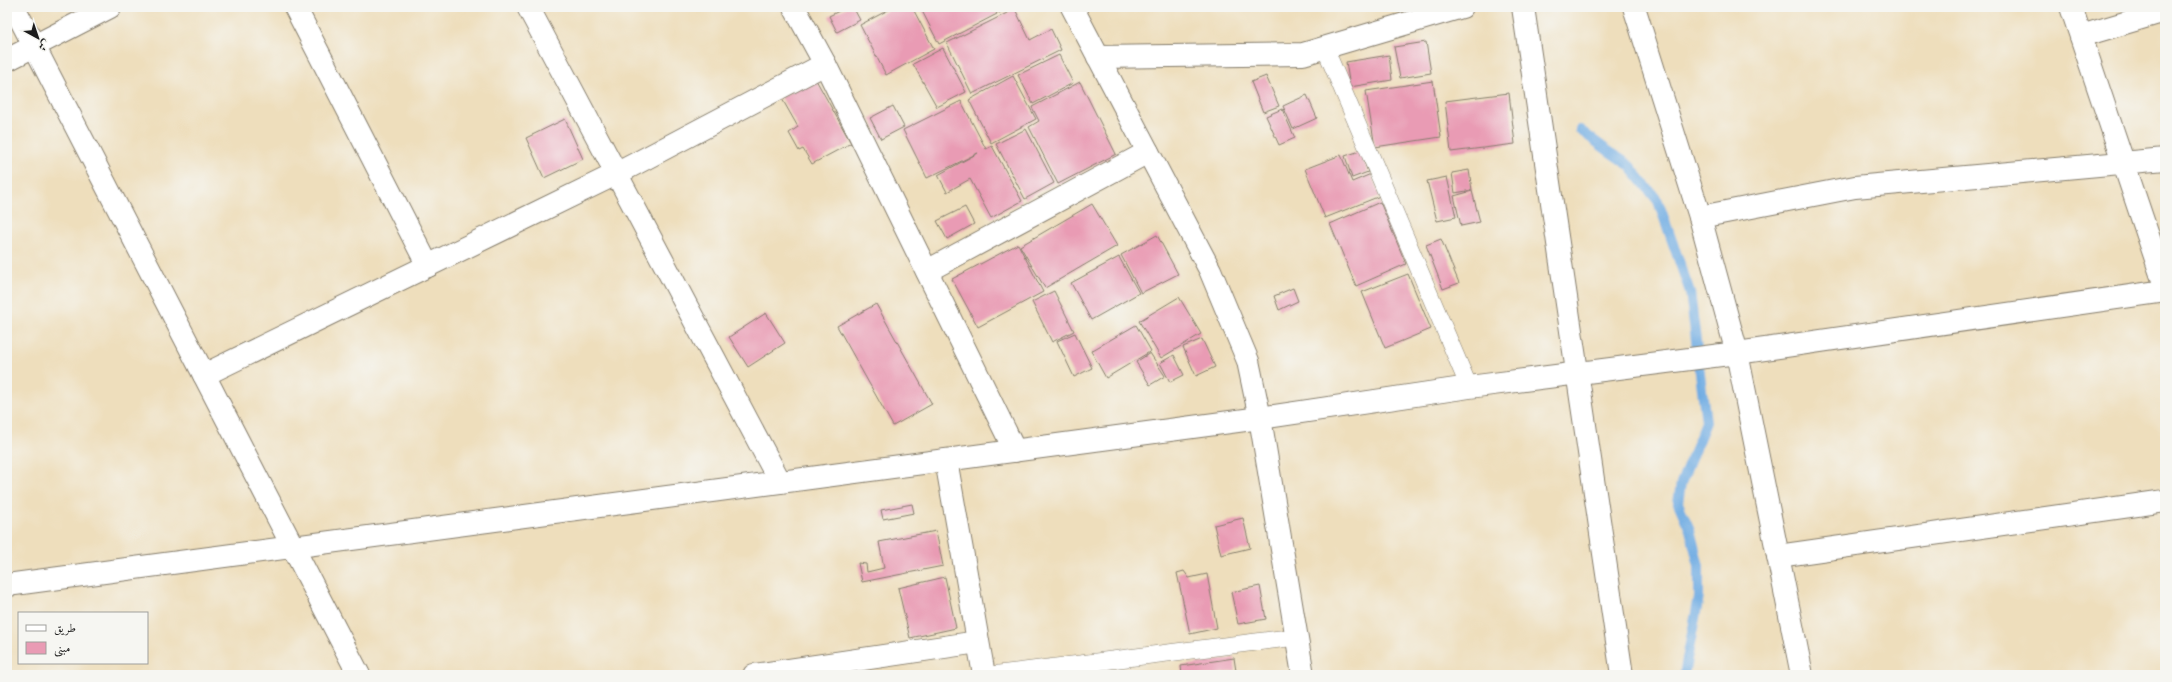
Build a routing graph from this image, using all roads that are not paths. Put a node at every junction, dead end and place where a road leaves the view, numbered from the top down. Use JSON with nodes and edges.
{"nodes":[{"id":1,"x":14,"y":7,"type":"edge"},
{"id":2,"x":110,"y":7,"type":"edge"},
{"id":3,"x":295,"y":7,"type":"edge"},
{"id":4,"x":528,"y":7,"type":"edge"},
{"id":5,"x":794,"y":7,"type":"edge"},
{"id":6,"x":1072,"y":7,"type":"edge"},
{"id":7,"x":1462,"y":7,"type":"edge"},
{"id":8,"x":1523,"y":7,"type":"edge"},
{"id":9,"x":1634,"y":7,"type":"edge"},
{"id":10,"x":2071,"y":7,"type":"edge"},
{"id":11,"x":2165,"y":11,"type":"edge"},
{"id":12,"x":2081,"y":36,"type":"junction"},
{"id":13,"x":35,"y":46,"type":"junction"},
{"id":14,"x":1325,"y":48,"type":"junction"},
{"id":15,"x":1098,"y":57,"type":"junction"},
{"id":16,"x":7,"y":60,"type":"edge"},
{"id":17,"x":825,"y":64,"type":"junction"},
{"id":18,"x":1148,"y":152,"type":"junction"},
{"id":19,"x":2165,"y":159,"type":"edge"},
{"id":20,"x":2124,"y":164,"type":"junction"},
{"id":21,"x":616,"y":174,"type":"junction"},
{"id":22,"x":1700,"y":217,"type":"junction"},
{"id":23,"x":428,"y":266,"type":"junction"},
{"id":24,"x":927,"y":271,"type":"junction"},
{"id":25,"x":2165,"y":286,"type":"edge"},
{"id":26,"x":2165,"y":291,"type":"edge"},
{"id":27,"x":1737,"y":353,"type":"junction"},
{"id":28,"x":1578,"y":374,"type":"junction"},
{"id":29,"x":204,"y":375,"type":"junction"},
{"id":30,"x":1469,"y":387,"type":"junction"},
{"id":31,"x":1260,"y":418,"type":"junction"},
{"id":32,"x":1015,"y":451,"type":"junction"},
{"id":33,"x":946,"y":460,"type":"junction"},
{"id":34,"x":780,"y":482,"type":"junction"},
{"id":35,"x":2165,"y":501,"type":"edge"},
{"id":36,"x":292,"y":547,"type":"junction"},
{"id":37,"x":1778,"y":556,"type":"junction"},
{"id":38,"x":7,"y":585,"type":"edge"},
{"id":39,"x":1296,"y":637,"type":"junction"},
{"id":40,"x":978,"y":642,"type":"junction"},
{"id":41,"x":360,"y":675,"type":"edge"},
{"id":42,"x":754,"y":675,"type":"edge"},
{"id":43,"x":984,"y":675,"type":"edge"},
{"id":44,"x":991,"y":675,"type":"edge"},
{"id":45,"x":1303,"y":675,"type":"edge"},
{"id":46,"x":1622,"y":675,"type":"edge"},
{"id":47,"x":1802,"y":675,"type":"edge"}],
"edges":[{"from":1,"to":13,"type":"street"},
{"from":2,"to":13,"type":"street"},
{"from":3,"to":23,"type":"street"},
{"from":4,"to":21,"type":"street"},
{"from":5,"to":17,"type":"street"},
{"from":6,"to":15,"type":"street"},
{"from":7,"to":14,"type":"street"},
{"from":8,"to":28,"type":"street"},
{"from":9,"to":22,"type":"street"},
{"from":10,"to":12,"type":"street"},
{"from":11,"to":12,"type":"street"},
{"from":12,"to":20,"type":"street"},
{"from":13,"to":16,"type":"street"},
{"from":13,"to":29,"type":"street"},
{"from":14,"to":15,"type":"street"},
{"from":14,"to":30,"type":"lane"},
{"from":15,"to":18,"type":"street"},
{"from":17,"to":21,"type":"street"},
{"from":17,"to":24,"type":"street"},
{"from":18,"to":24,"type":"street"},
{"from":18,"to":31,"type":"street"},
{"from":19,"to":20,"type":"street"},
{"from":20,"to":22,"type":"street"},
{"from":20,"to":25,"type":"street"},
{"from":21,"to":23,"type":"street"},
{"from":21,"to":34,"type":"street"},
{"from":22,"to":27,"type":"street"},
{"from":23,"to":29,"type":"street"},
{"from":24,"to":32,"type":"street"},
{"from":26,"to":27,"type":"street"},
{"from":27,"to":28,"type":"street"},
{"from":27,"to":37,"type":"street"},
{"from":28,"to":30,"type":"street"},
{"from":28,"to":46,"type":"street"},
{"from":29,"to":36,"type":"street"},
{"from":30,"to":31,"type":"street"},
{"from":31,"to":32,"type":"street"},
{"from":31,"to":39,"type":"street"},
{"from":32,"to":33,"type":"street"},
{"from":33,"to":34,"type":"street"},
{"from":33,"to":40,"type":"street"},
{"from":34,"to":36,"type":"street"},
{"from":35,"to":37,"type":"street"},
{"from":36,"to":38,"type":"street"},
{"from":36,"to":41,"type":"street"},
{"from":37,"to":47,"type":"street"},
{"from":39,"to":44,"type":"lane"},
{"from":39,"to":45,"type":"street"},
{"from":40,"to":42,"type":"street"},
{"from":40,"to":43,"type":"street"}]}
